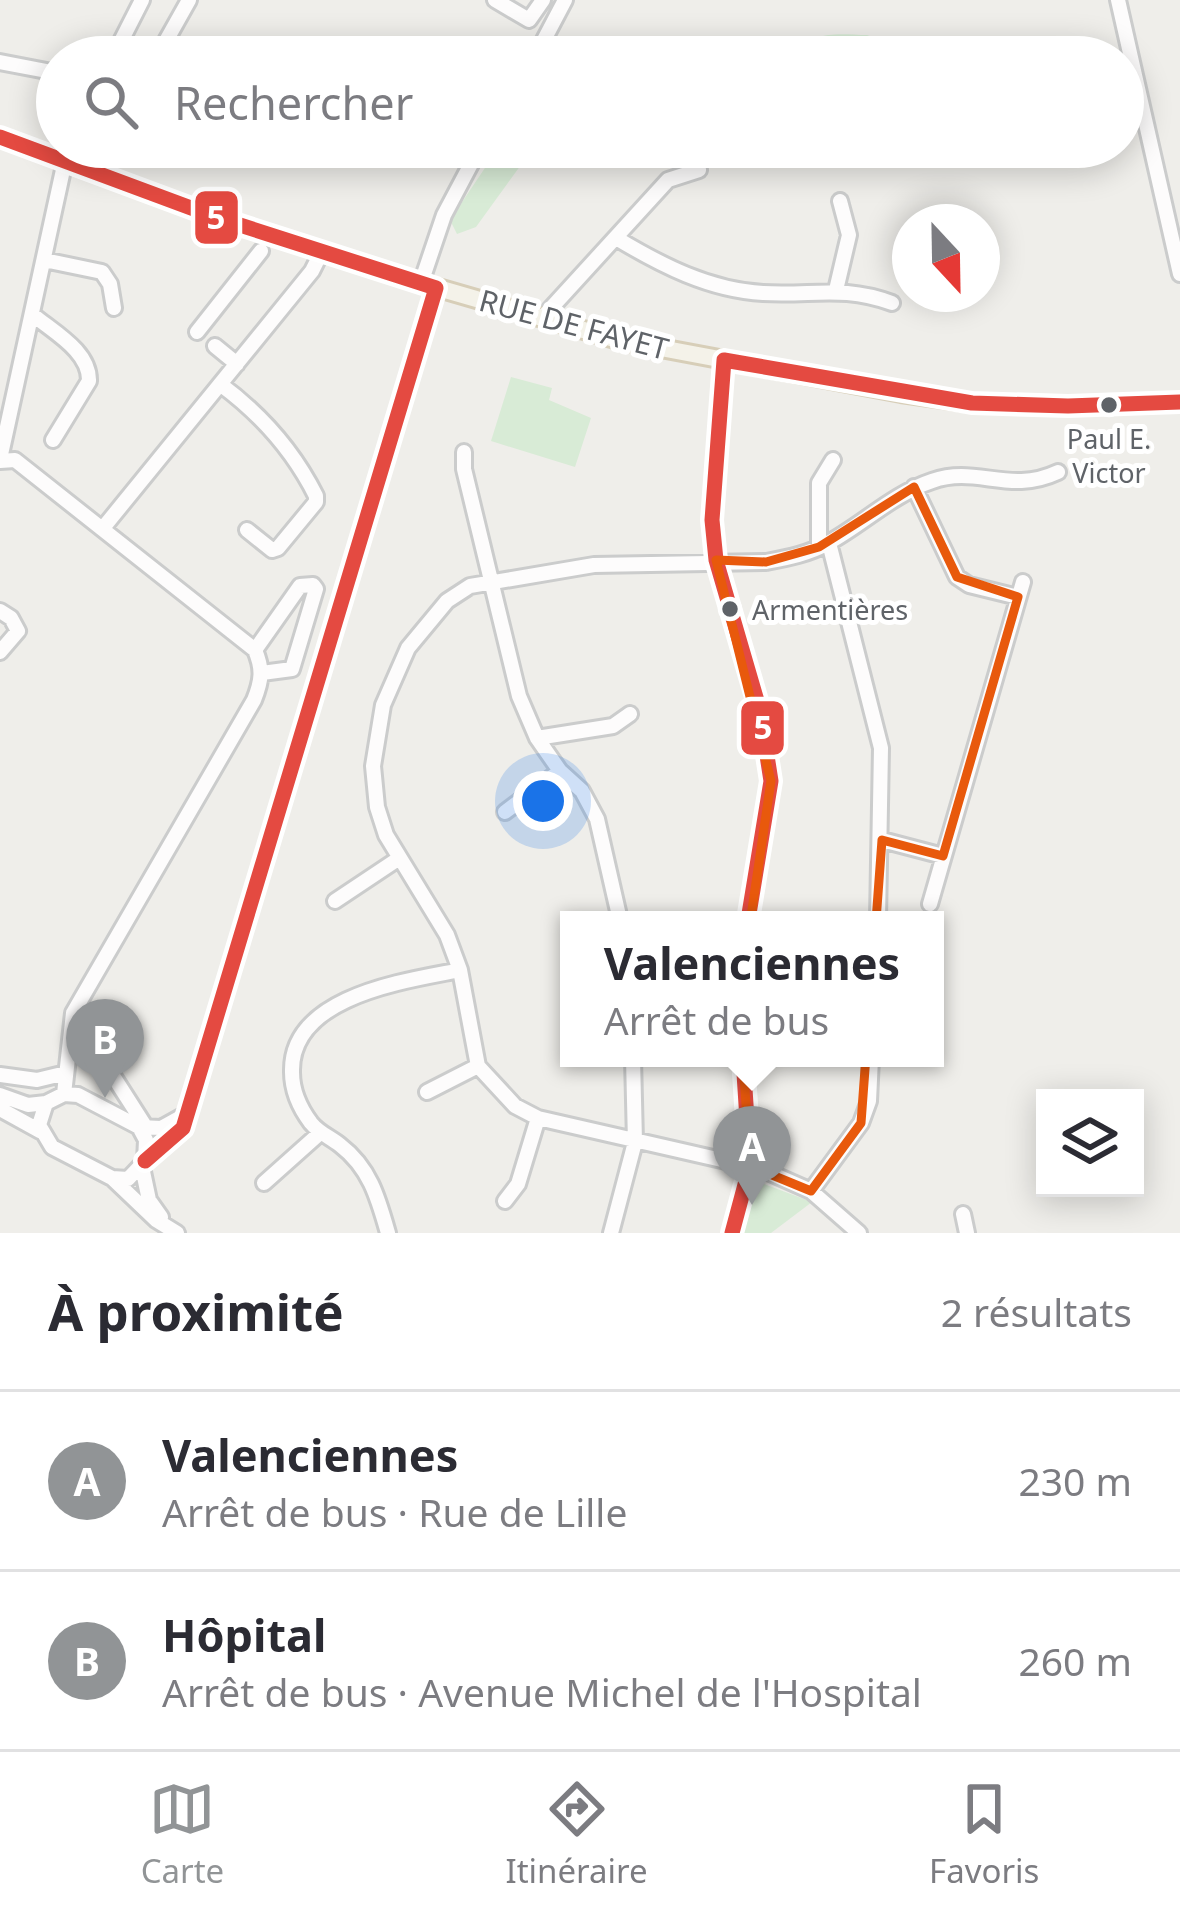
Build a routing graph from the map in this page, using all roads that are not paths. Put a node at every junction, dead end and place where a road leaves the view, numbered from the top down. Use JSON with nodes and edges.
{"nodes":[{"id":1,"x":142,"y":0,"type":"edge"},
{"id":2,"x":189,"y":0,"type":"edge"},
{"id":3,"x":495,"y":0,"type":"edge"},
{"id":4,"x":543,"y":0,"type":"edge"},
{"id":5,"x":565,"y":0,"type":"edge"},
{"id":6,"x":1118,"y":0,"type":"edge"},
{"id":7,"x":123,"y":36,"type":"edge"},
{"id":8,"x":169,"y":36,"type":"edge"},
{"id":9,"x":546,"y":36,"type":"edge"},
{"id":10,"x":1126,"y":36,"type":"edge"},
{"id":11,"x":0,"y":62,"type":"edge"},
{"id":12,"x":36,"y":69,"type":"edge"},
{"id":13,"x":1144,"y":115,"type":"edge"},
{"id":14,"x":0,"y":136,"type":"edge"},
{"id":15,"x":36,"y":146,"type":"edge"},
{"id":16,"x":64,"y":168,"type":"edge"},
{"id":17,"x":88,"y":168,"type":"edge"},
{"id":18,"x":94,"y":168,"type":"edge"},
{"id":19,"x":469,"y":168,"type":"edge"},
{"id":20,"x":699,"y":170,"type":"dead end"},
{"id":21,"x":92,"y":171,"type":"junction"},
{"id":22,"x":840,"y":201,"type":"dead end"},
{"id":23,"x":616,"y":238,"type":"junction"},
{"id":24,"x":261,"y":251,"type":"dead end"},
{"id":25,"x":322,"y":251,"type":"junction"},
{"id":26,"x":44,"y":260,"type":"junction"},
{"id":27,"x":1180,"y":274,"type":"edge"},
{"id":28,"x":429,"y":285,"type":"junction"},
{"id":29,"x":836,"y":290,"type":"junction"},
{"id":30,"x":892,"y":303,"type":"dead end"},
{"id":31,"x":114,"y":308,"type":"dead end"},
{"id":32,"x":32,"y":314,"type":"junction"},
{"id":33,"x":542,"y":318,"type":"junction"},
{"id":34,"x":197,"y":332,"type":"dead end"},
{"id":35,"x":215,"y":346,"type":"dead end"},
{"id":36,"x":724,"y":360,"type":"junction"},
{"id":37,"x":237,"y":364,"type":"junction"},
{"id":38,"x":220,"y":384,"type":"junction"},
{"id":39,"x":1180,"y":402,"type":"edge"},
{"id":40,"x":53,"y":440,"type":"dead end"},
{"id":41,"x":464,"y":452,"type":"dead end"},
{"id":42,"x":0,"y":460,"type":"edge"},
{"id":43,"x":833,"y":460,"type":"dead end"},
{"id":44,"x":1058,"y":472,"type":"dead end"},
{"id":45,"x":914,"y":487,"type":"junction"},
{"id":46,"x":104,"y":528,"type":"junction"},
{"id":47,"x":247,"y":530,"type":"dead end"},
{"id":48,"x":824,"y":545,"type":"junction"},
{"id":49,"x":716,"y":560,"type":"junction"},
{"id":50,"x":492,"y":580,"type":"junction"},
{"id":51,"x":0,"y":611,"type":"edge"},
{"id":52,"x":255,"y":650,"type":"junction"},
{"id":53,"x":0,"y":652,"type":"edge"},
{"id":54,"x":262,"y":674,"type":"junction"},
{"id":55,"x":630,"y":715,"type":"dead end"},
{"id":56,"x":537,"y":738,"type":"junction"},
{"id":57,"x":560,"y":770,"type":"junction"},
{"id":58,"x":505,"y":812,"type":"dead end"},
{"id":59,"x":882,"y":840,"type":"junction"},
{"id":60,"x":944,"y":856,"type":"junction"},
{"id":61,"x":398,"y":860,"type":"junction"},
{"id":62,"x":335,"y":901,"type":"dead end"},
{"id":63,"x":929,"y":904,"type":"dead end"},
{"id":64,"x":618,"y":911,"type":"edge"},
{"id":65,"x":749,"y":911,"type":"edge"},
{"id":66,"x":878,"y":911,"type":"edge"},
{"id":67,"x":460,"y":970,"type":"junction"},
{"id":68,"x":74,"y":1013,"type":"junction"},
{"id":69,"x":478,"y":1066,"type":"junction"},
{"id":70,"x":633,"y":1067,"type":"edge"},
{"id":71,"x":744,"y":1067,"type":"edge"},
{"id":72,"x":871,"y":1067,"type":"edge"},
{"id":73,"x":66,"y":1073,"type":"junction"},
{"id":74,"x":0,"y":1075,"type":"edge"},
{"id":75,"x":427,"y":1092,"type":"dead end"},
{"id":76,"x":64,"y":1094,"type":"junction"},
{"id":77,"x":0,"y":1095,"type":"edge"},
{"id":78,"x":46,"y":1103,"type":"junction"},
{"id":79,"x":0,"y":1109,"type":"edge"},
{"id":80,"x":188,"y":1113,"type":"junction"},
{"id":81,"x":538,"y":1118,"type":"junction"},
{"id":82,"x":40,"y":1131,"type":"junction"},
{"id":83,"x":144,"y":1132,"type":"junction"},
{"id":84,"x":320,"y":1133,"type":"junction"},
{"id":85,"x":635,"y":1142,"type":"junction"},
{"id":86,"x":144,"y":1164,"type":"junction"},
{"id":87,"x":750,"y":1166,"type":"junction"},
{"id":88,"x":112,"y":1178,"type":"junction"},
{"id":89,"x":264,"y":1184,"type":"dead end"},
{"id":90,"x":812,"y":1191,"type":"junction"},
{"id":91,"x":505,"y":1201,"type":"dead end"},
{"id":92,"x":963,"y":1214,"type":"dead end"},
{"id":93,"x":172,"y":1230,"type":"edge"},
{"id":94,"x":388,"y":1233,"type":"edge"},
{"id":95,"x":611,"y":1233,"type":"edge"},
{"id":96,"x":732,"y":1233,"type":"edge"},
{"id":97,"x":859,"y":1233,"type":"edge"},
{"id":98,"x":967,"y":1233,"type":"edge"}],
"edges":[{"from":1,"to":7,"type":"street"},
{"from":2,"to":8,"type":"street"},
{"from":3,"to":4,"type":"street"},
{"from":5,"to":9,"type":"street"},
{"from":6,"to":10,"type":"street"},
{"from":11,"to":12,"type":"street"},
{"from":13,"to":27,"type":"street"},
{"from":14,"to":15,"type":"main road","name":"RUE DE FAYET"},
{"from":16,"to":26,"type":"street"},
{"from":17,"to":21,"type":"main road","name":"RUE DE FAYET"},
{"from":18,"to":21,"type":"street"},
{"from":19,"to":28,"type":"street"},
{"from":20,"to":23,"type":"street"},
{"from":21,"to":25,"type":"main road","name":"RUE DE FAYET"},
{"from":22,"to":29,"type":"street"},
{"from":23,"to":29,"type":"street"},
{"from":23,"to":33,"type":"street"},
{"from":24,"to":34,"type":"street"},
{"from":25,"to":28,"type":"main road","name":"RUE DE FAYET"},
{"from":25,"to":37,"type":"street"},
{"from":26,"to":31,"type":"street"},
{"from":26,"to":32,"type":"street"},
{"from":28,"to":33,"type":"main road","name":"RUE DE FAYET"},
{"from":28,"to":80,"type":"street"},
{"from":29,"to":30,"type":"street"},
{"from":32,"to":40,"type":"street"},
{"from":32,"to":42,"type":"street"},
{"from":33,"to":36,"type":"main road","name":"RUE DE FAYET"},
{"from":35,"to":37,"type":"street"},
{"from":36,"to":39,"type":"main road","name":"RUE DE FAYET"},
{"from":36,"to":49,"type":"street"},
{"from":37,"to":38,"type":"street"},
{"from":38,"to":46,"type":"street"},
{"from":38,"to":47,"type":"street"},
{"from":41,"to":50,"type":"street"},
{"from":42,"to":46,"type":"street"},
{"from":43,"to":48,"type":"street"},
{"from":44,"to":45,"type":"street"},
{"from":45,"to":48,"type":"street"},
{"from":45,"to":60,"type":"street"},
{"from":46,"to":52,"type":"street"},
{"from":48,"to":49,"type":"street"},
{"from":48,"to":59,"type":"street"},
{"from":49,"to":50,"type":"street"},
{"from":49,"to":65,"type":"street"},
{"from":50,"to":56,"type":"street"},
{"from":50,"to":61,"type":"street"},
{"from":51,"to":53,"type":"street"},
{"from":52,"to":54,"type":"street"},
{"from":52,"to":54,"type":"street"},
{"from":54,"to":68,"type":"street"},
{"from":55,"to":56,"type":"street"},
{"from":56,"to":57,"type":"street"},
{"from":57,"to":58,"type":"street"},
{"from":57,"to":64,"type":"street"},
{"from":59,"to":60,"type":"street"},
{"from":59,"to":66,"type":"street"},
{"from":60,"to":63,"type":"street"},
{"from":61,"to":62,"type":"street"},
{"from":61,"to":67,"type":"street"},
{"from":67,"to":69,"type":"street"},
{"from":67,"to":84,"type":"street"},
{"from":68,"to":73,"type":"street"},
{"from":68,"to":83,"type":"street"},
{"from":69,"to":75,"type":"street"},
{"from":69,"to":81,"type":"street"},
{"from":70,"to":85,"type":"street"},
{"from":71,"to":87,"type":"street"},
{"from":72,"to":90,"type":"street"},
{"from":73,"to":74,"type":"street"},
{"from":73,"to":76,"type":"street"},
{"from":76,"to":78,"type":"street"},
{"from":76,"to":83,"type":"street"},
{"from":77,"to":78,"type":"street"},
{"from":78,"to":82,"type":"street"},
{"from":79,"to":82,"type":"street"},
{"from":80,"to":83,"type":"street"},
{"from":80,"to":86,"type":"street"},
{"from":81,"to":85,"type":"street"},
{"from":81,"to":91,"type":"street"},
{"from":82,"to":88,"type":"street"},
{"from":83,"to":86,"type":"street"},
{"from":84,"to":89,"type":"street"},
{"from":84,"to":94,"type":"street"},
{"from":85,"to":87,"type":"street"},
{"from":85,"to":95,"type":"street"},
{"from":86,"to":88,"type":"street"},
{"from":86,"to":93,"type":"street"},
{"from":87,"to":90,"type":"street"},
{"from":87,"to":96,"type":"street"},
{"from":88,"to":93,"type":"street"},
{"from":90,"to":97,"type":"street"},
{"from":92,"to":98,"type":"street"}]}
